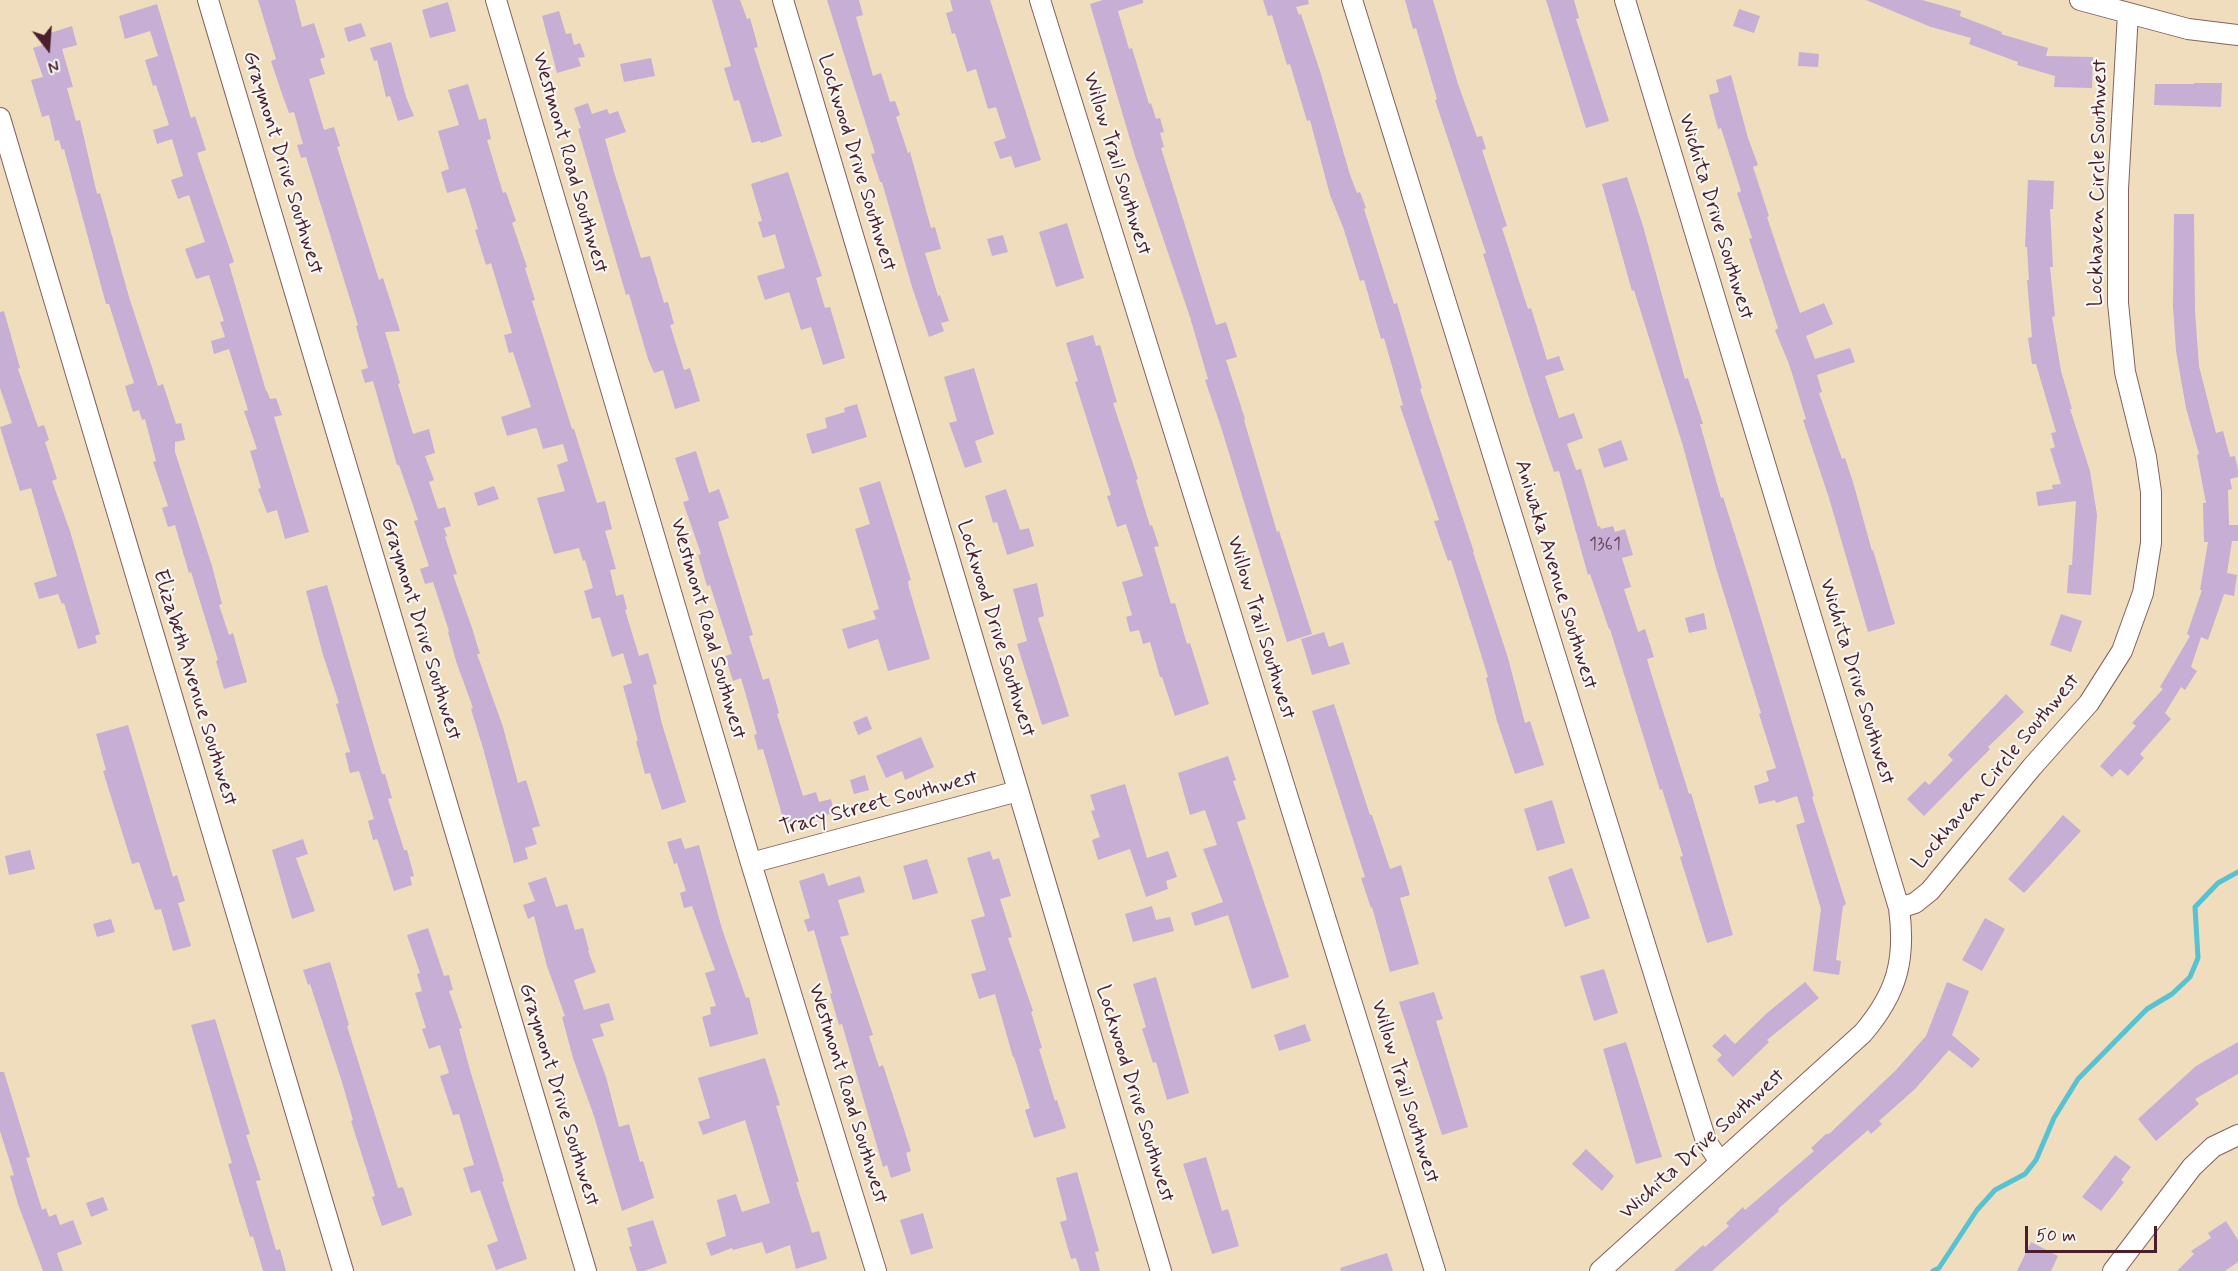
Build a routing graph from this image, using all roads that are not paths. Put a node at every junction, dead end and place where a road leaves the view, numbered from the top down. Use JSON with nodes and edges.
{"nodes":[{"id":1,"x":208,"y":0,"type":"edge"},
{"id":2,"x":496,"y":0,"type":"edge"},
{"id":3,"x":783,"y":0,"type":"edge"},
{"id":4,"x":1040,"y":0,"type":"edge"},
{"id":5,"x":1352,"y":0,"type":"edge"},
{"id":6,"x":1625,"y":0,"type":"edge"},
{"id":7,"x":2080,"y":0,"type":"edge"},
{"id":8,"x":2128,"y":13,"type":"junction"},
{"id":9,"x":2238,"y":35,"type":"edge"},
{"id":10,"x":0,"y":118,"type":"edge"},
{"id":11,"x":1018,"y":792,"type":"junction"},
{"id":12,"x":751,"y":863,"type":"junction"},
{"id":13,"x":1899,"y":908,"type":"junction"},
{"id":14,"x":2238,"y":1135,"type":"edge"},
{"id":15,"x":1720,"y":1162,"type":"junction"},
{"id":16,"x":343,"y":1271,"type":"edge"},
{"id":17,"x":586,"y":1271,"type":"edge"},
{"id":18,"x":876,"y":1271,"type":"edge"},
{"id":19,"x":1161,"y":1271,"type":"edge"},
{"id":20,"x":1435,"y":1271,"type":"edge"},
{"id":21,"x":1600,"y":1271,"type":"edge"},
{"id":22,"x":2113,"y":1271,"type":"edge"}],
"edges":[{"from":1,"to":17,"type":"street","name":"Graymont Drive Southwest"},
{"from":2,"to":12,"type":"street","name":"Westmont Road Southwest"},
{"from":3,"to":11,"type":"street","name":"Lockwood Drive Southwest"},
{"from":4,"to":20,"type":"street","name":"Willow Trail Southwest"},
{"from":5,"to":15,"type":"street","name":"Aniwaka Avenue Southwest"},
{"from":6,"to":13,"type":"street","name":"Wichita Drive Southwest"},
{"from":7,"to":8,"type":"street"},
{"from":8,"to":9,"type":"street"},
{"from":8,"to":13,"type":"street","name":"Lockhaven Circle Southwest"},
{"from":10,"to":16,"type":"street","name":"Elizabeth Avenue Southwest"},
{"from":11,"to":12,"type":"street","name":"Tracy Street Southwest"},
{"from":11,"to":19,"type":"street","name":"Lockwood Drive Southwest"},
{"from":12,"to":18,"type":"street","name":"Westmont Road Southwest"},
{"from":13,"to":15,"type":"street","name":"Wichita Drive Southwest"},
{"from":14,"to":22,"type":"street"},
{"from":15,"to":21,"type":"street","name":"Wichita Drive Southwest"}]}
